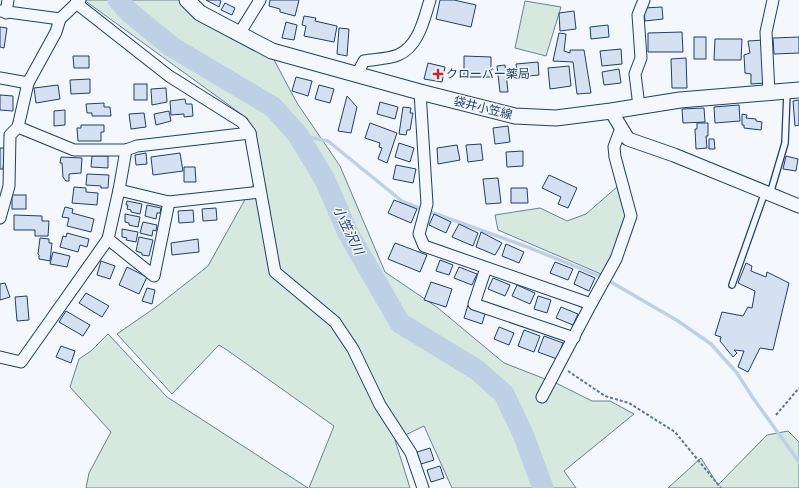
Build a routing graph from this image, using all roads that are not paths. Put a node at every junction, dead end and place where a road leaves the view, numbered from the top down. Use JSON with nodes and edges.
{"nodes":[{"id":1,"x":8,"y":0,"type":"edge"},
{"id":2,"x":187,"y":0,"type":"edge"},
{"id":3,"x":260,"y":0,"type":"edge"},
{"id":4,"x":430,"y":0,"type":"edge"},
{"id":5,"x":644,"y":0,"type":"edge"},
{"id":6,"x":774,"y":0,"type":"edge"},
{"id":7,"x":79,"y":1,"type":"edge"},
{"id":8,"x":3,"y":12,"type":"edge"},
{"id":9,"x":60,"y":19,"type":"junction"},
{"id":10,"x":239,"y":34,"type":"junction"},
{"id":11,"x":357,"y":74,"type":"junction"},
{"id":12,"x":0,"y":78,"type":"edge"},
{"id":13,"x":28,"y":83,"type":"junction"},
{"id":14,"x":793,"y":91,"type":"edge"},
{"id":15,"x":420,"y":92,"type":"junction"},
{"id":16,"x":769,"y":93,"type":"junction"},
{"id":17,"x":639,"y":106,"type":"junction"},
{"id":18,"x":611,"y":111,"type":"junction"},
{"id":19,"x":18,"y":127,"type":"junction"},
{"id":20,"x":621,"y":128,"type":"junction"},
{"id":21,"x":250,"y":134,"type":"junction"},
{"id":22,"x":126,"y":150,"type":"junction"},
{"id":23,"x":119,"y":190,"type":"junction"},
{"id":24,"x":260,"y":192,"type":"junction"},
{"id":25,"x":767,"y":193,"type":"junction"},
{"id":26,"x":170,"y":202,"type":"junction"},
{"id":27,"x":799,"y":206,"type":"edge"},
{"id":28,"x":0,"y":218,"type":"edge"},
{"id":29,"x":108,"y":239,"type":"junction"},
{"id":30,"x":486,"y":268,"type":"junction"},
{"id":31,"x":732,"y":285,"type":"dead end"},
{"id":32,"x":591,"y":304,"type":"junction"},
{"id":33,"x":574,"y":338,"type":"junction"},
{"id":34,"x":0,"y":356,"type":"edge"},
{"id":35,"x":542,"y":397,"type":"dead end"},
{"id":36,"x":423,"y":488,"type":"edge"}],
"edges":[{"from":1,"to":8,"type":"street"},
{"from":2,"to":10,"type":"main road","name":"袋井小笠線"},
{"from":3,"to":10,"type":"street"},
{"from":4,"to":11,"type":"street"},
{"from":5,"to":17,"type":"street"},
{"from":6,"to":16,"type":"street"},
{"from":7,"to":9,"type":"street"},
{"from":7,"to":21,"type":"street"},
{"from":8,"to":9,"type":"street"},
{"from":9,"to":13,"type":"street"},
{"from":10,"to":11,"type":"main road","name":"袋井小笠線"},
{"from":11,"to":15,"type":"main road","name":"袋井小笠線"},
{"from":12,"to":13,"type":"street"},
{"from":13,"to":19,"type":"street"},
{"from":14,"to":16,"type":"main road","name":"袋井小笠線"},
{"from":14,"to":25,"type":"lane"},
{"from":15,"to":18,"type":"main road","name":"袋井小笠線"},
{"from":15,"to":30,"type":"street"},
{"from":16,"to":17,"type":"main road","name":"袋井小笠線"},
{"from":17,"to":18,"type":"main road","name":"袋井小笠線"},
{"from":18,"to":20,"type":"street"},
{"from":19,"to":22,"type":"street"},
{"from":19,"to":28,"type":"street"},
{"from":20,"to":25,"type":"street"},
{"from":20,"to":32,"type":"street"},
{"from":21,"to":22,"type":"street"},
{"from":21,"to":24,"type":"street"},
{"from":22,"to":23,"type":"street"},
{"from":23,"to":26,"type":"street"},
{"from":23,"to":29,"type":"street"},
{"from":24,"to":26,"type":"street"},
{"from":24,"to":36,"type":"street"},
{"from":25,"to":27,"type":"street"},
{"from":25,"to":31,"type":"lane"},
{"from":26,"to":29,"type":"street"},
{"from":29,"to":34,"type":"street"},
{"from":30,"to":32,"type":"street"},
{"from":30,"to":33,"type":"street"},
{"from":32,"to":33,"type":"street"},
{"from":33,"to":35,"type":"street"}]}
